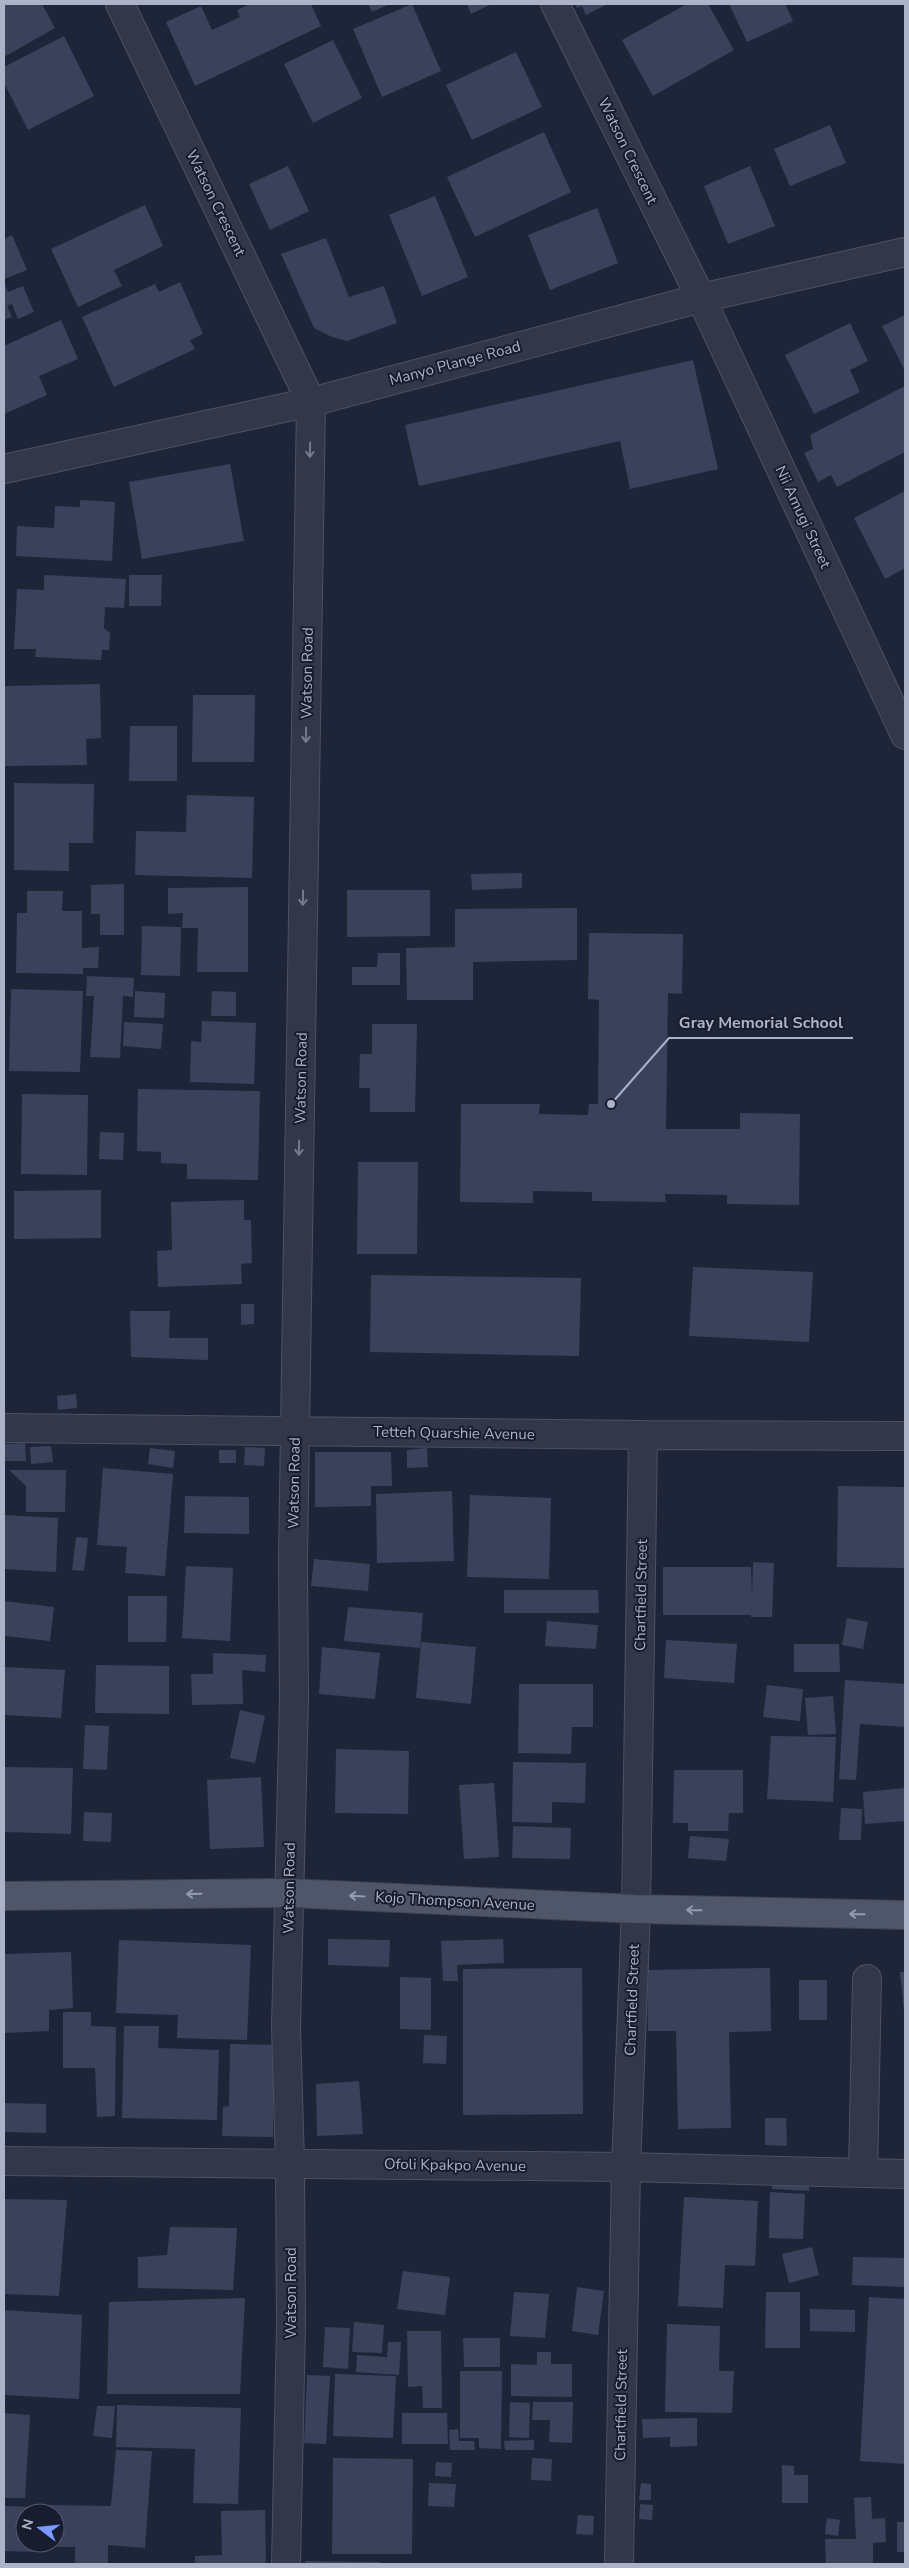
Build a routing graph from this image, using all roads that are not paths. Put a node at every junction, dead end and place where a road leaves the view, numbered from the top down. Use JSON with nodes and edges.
{"nodes":[{"id":1,"x":120,"y":4,"type":"edge"},
{"id":2,"x":555,"y":4,"type":"edge"},
{"id":3,"x":905,"y":252,"type":"edge"},
{"id":4,"x":701,"y":298,"type":"junction"},
{"id":5,"x":311,"y":402,"type":"junction"},
{"id":6,"x":4,"y":469,"type":"edge"},
{"id":7,"x":905,"y":735,"type":"edge"},
{"id":8,"x":4,"y":1428,"type":"edge"},
{"id":9,"x":295,"y":1431,"type":"junction"},
{"id":10,"x":643,"y":1435,"type":"junction"},
{"id":11,"x":905,"y":1436,"type":"edge"},
{"id":12,"x":289,"y":1893,"type":"junction"},
{"id":13,"x":4,"y":1896,"type":"edge"},
{"id":14,"x":636,"y":1909,"type":"junction"},
{"id":15,"x":905,"y":1915,"type":"edge"},
{"id":16,"x":867,"y":1979,"type":"dead end"},
{"id":17,"x":4,"y":2161,"type":"edge"},
{"id":18,"x":290,"y":2163,"type":"junction"},
{"id":19,"x":626,"y":2167,"type":"junction"},
{"id":20,"x":863,"y":2173,"type":"junction"},
{"id":21,"x":905,"y":2174,"type":"edge"},
{"id":22,"x":286,"y":2564,"type":"edge"},
{"id":23,"x":618,"y":2564,"type":"edge"}],
"edges":[{"from":1,"to":5,"type":"street","name":"Watson Crescent"},
{"from":2,"to":4,"type":"street","name":"Watson Crescent"},
{"from":3,"to":4,"type":"street","name":"Manyo Plange Road"},
{"from":4,"to":5,"type":"street","name":"Manyo Plange Road"},
{"from":4,"to":7,"type":"street","name":"Nii Amugi Street"},
{"from":5,"to":6,"type":"street","name":"Manyo Plange Road"},
{"from":5,"to":9,"type":"street","name":"Watson Road","one_way":true},
{"from":8,"to":9,"type":"street","name":"Tetteh Quarshie Avenue"},
{"from":9,"to":10,"type":"street","name":"Tetteh Quarshie Avenue"},
{"from":9,"to":12,"type":"street","name":"Watson Road"},
{"from":10,"to":11,"type":"street","name":"Tetteh Quarshie Avenue"},
{"from":10,"to":14,"type":"street","name":"Chartfield Street"},
{"from":12,"to":13,"type":"main road","name":"Kojo Thompson Avenue","one_way":true},
{"from":14,"to":12,"type":"main road","name":"Kojo Thompson Avenue","one_way":true},
{"from":12,"to":18,"type":"street","name":"Watson Road"},
{"from":15,"to":14,"type":"main road","name":"Kojo Thompson Avenue","one_way":true},
{"from":14,"to":19,"type":"street","name":"Chartfield Street"},
{"from":16,"to":20,"type":"street"},
{"from":17,"to":18,"type":"street","name":"Ofoli Kpakpo Avenue"},
{"from":18,"to":19,"type":"street","name":"Ofoli Kpakpo Avenue"},
{"from":18,"to":22,"type":"street","name":"Watson Road"},
{"from":19,"to":20,"type":"street","name":"Ofoli Kpakpo Avenue"},
{"from":19,"to":23,"type":"street","name":"Chartfield Street"},
{"from":20,"to":21,"type":"street","name":"Ofoli Kpakpo Avenue"}]}
